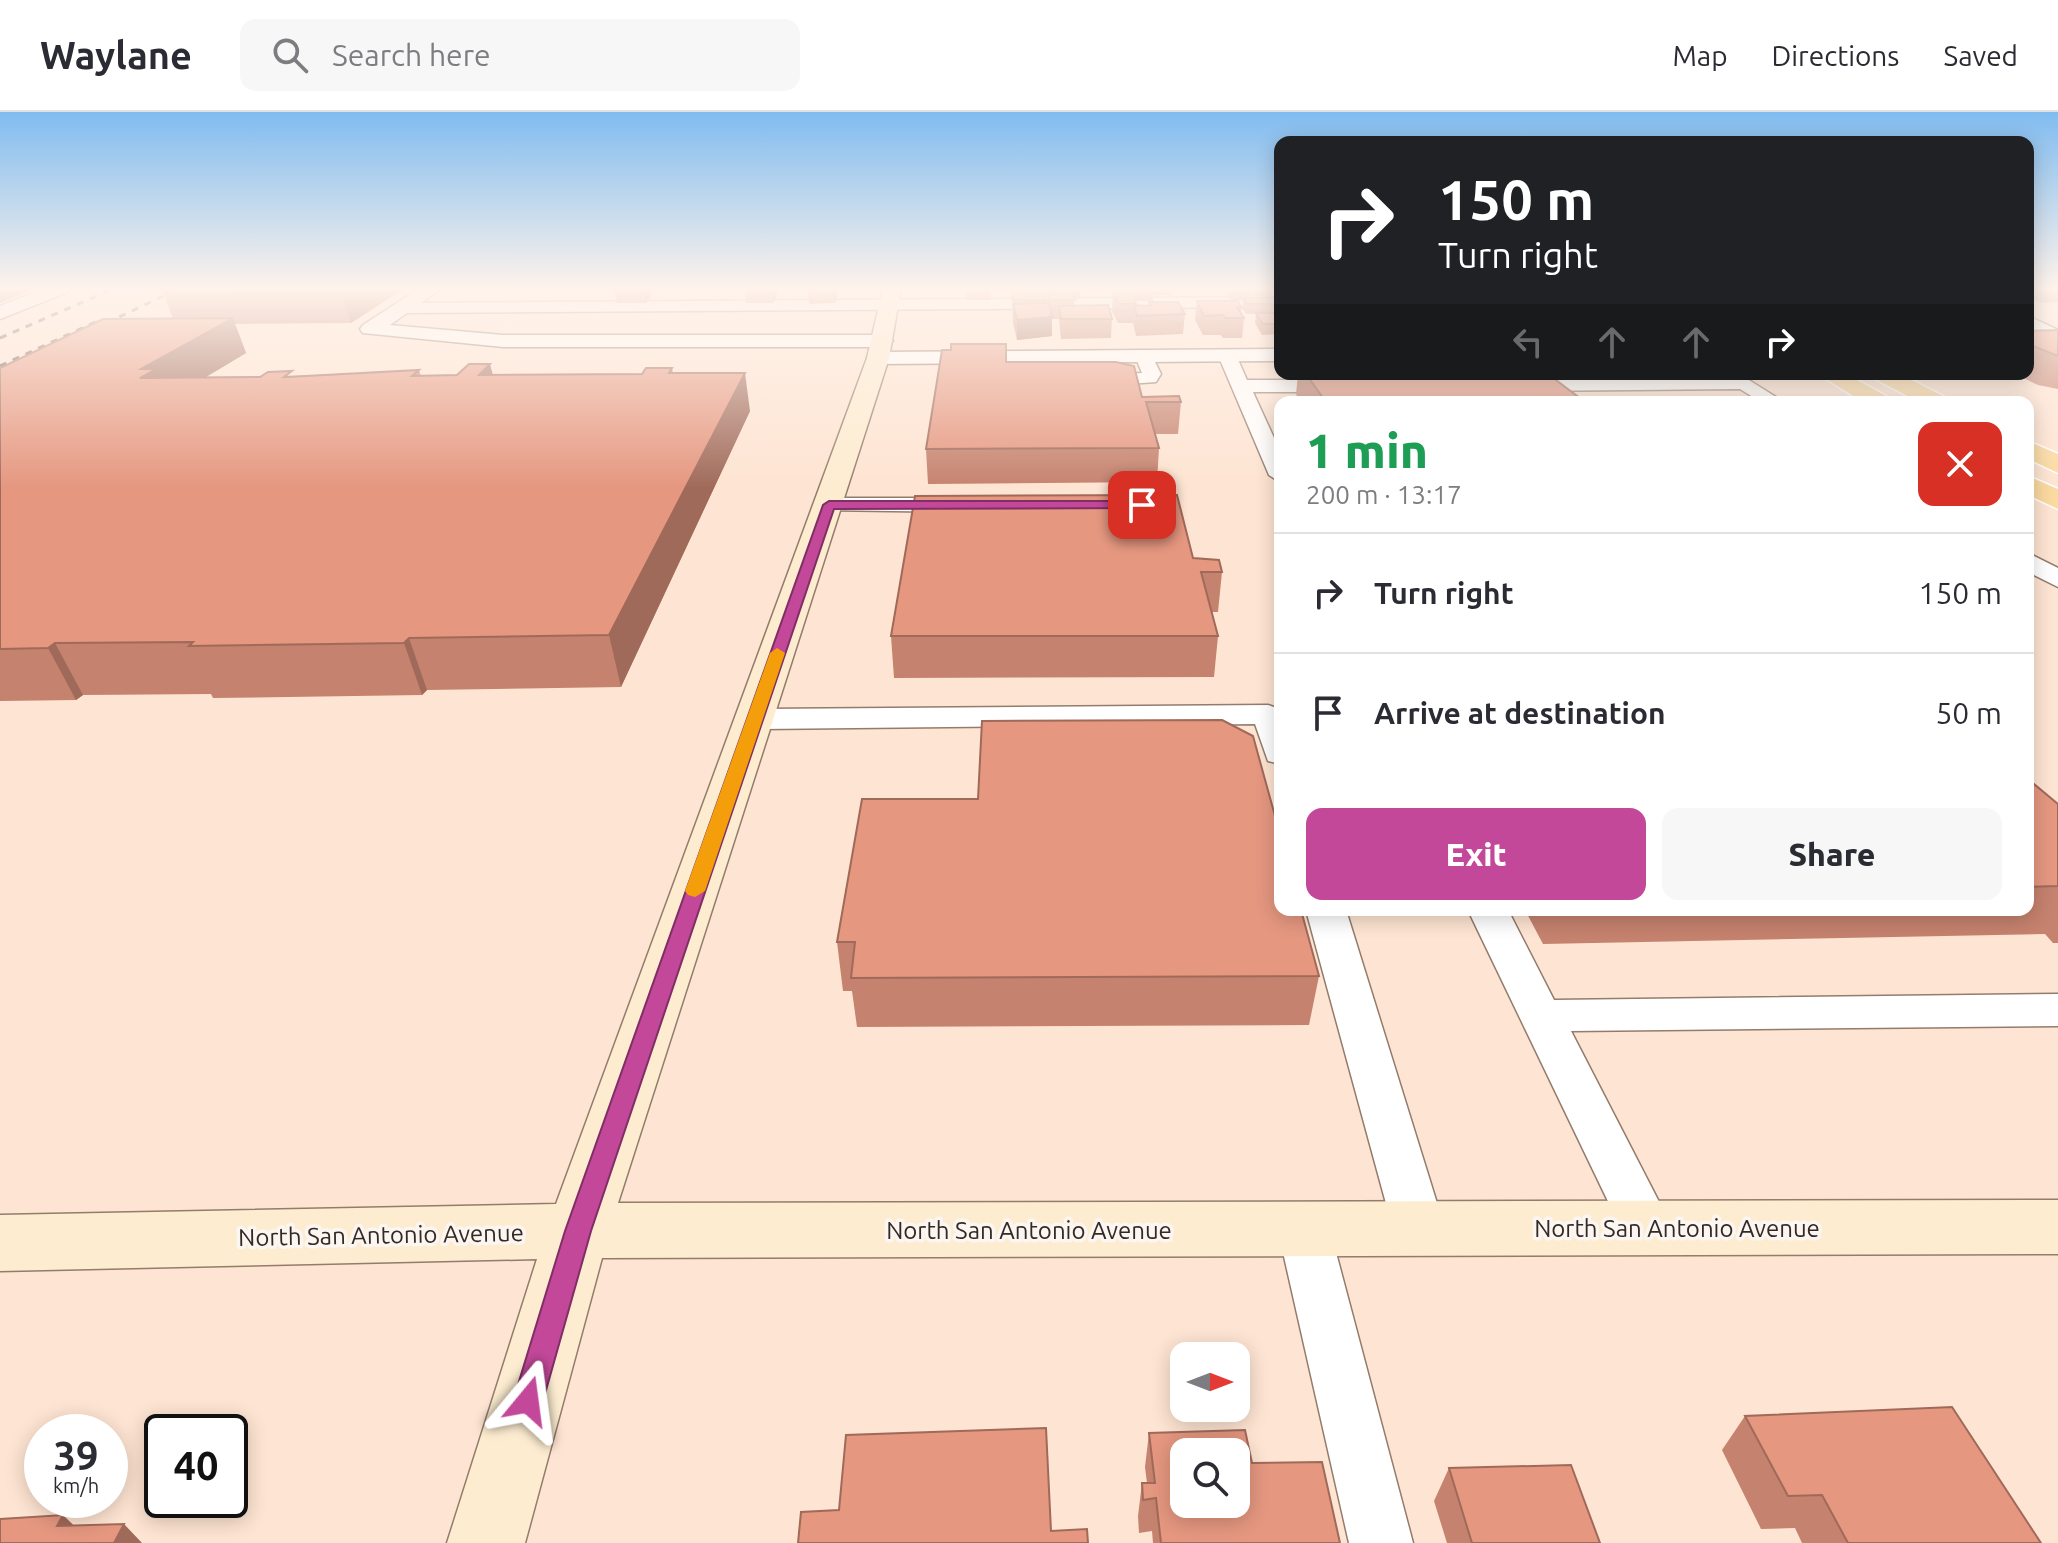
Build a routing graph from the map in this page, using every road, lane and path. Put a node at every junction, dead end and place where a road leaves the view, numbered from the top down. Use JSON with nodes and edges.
{"nodes":[{"id":1,"x":878,"y":355,"type":"edge"},
{"id":2,"x":921,"y":355,"type":"edge"},
{"id":3,"x":1227,"y":355,"type":"junction"},
{"id":4,"x":1274,"y":355,"type":"edge"},
{"id":5,"x":1144,"y":356,"type":"junction"},
{"id":6,"x":1535,"y":380,"type":"edge"},
{"id":7,"x":1543,"y":380,"type":"edge"},
{"id":8,"x":1738,"y":380,"type":"edge"},
{"id":9,"x":1840,"y":380,"type":"edge"},
{"id":10,"x":1895,"y":380,"type":"edge"},
{"id":11,"x":1074,"y":381,"type":"edge"},
{"id":12,"x":1364,"y":385,"type":"edge"},
{"id":13,"x":1502,"y":385,"type":"edge"},
{"id":14,"x":1241,"y":386,"type":"junction"},
{"id":15,"x":1562,"y":396,"type":"edge"},
{"id":16,"x":1764,"y":396,"type":"edge"},
{"id":17,"x":1869,"y":396,"type":"edge"},
{"id":18,"x":1925,"y":396,"type":"edge"},
{"id":19,"x":1274,"y":461,"type":"edge"},
{"id":20,"x":2034,"y":487,"type":"edge"},
{"id":21,"x":2058,"y":500,"type":"edge"},
{"id":22,"x":829,"y":505,"type":"junction"},
{"id":23,"x":984,"y":505,"type":"edge"},
{"id":24,"x":2034,"y":565,"type":"edge"},
{"id":25,"x":2058,"y":579,"type":"edge"},
{"id":26,"x":754,"y":719,"type":"junction"},
{"id":27,"x":1274,"y":734,"type":"edge"},
{"id":28,"x":1328,"y":916,"type":"edge"},
{"id":29,"x":1491,"y":916,"type":"edge"},
{"id":30,"x":2058,"y":1010,"type":"edge"},
{"id":31,"x":1541,"y":1016,"type":"junction"},
{"id":32,"x":2058,"y":1227,"type":"edge"},
{"id":33,"x":1419,"y":1229,"type":"junction"},
{"id":34,"x":1647,"y":1229,"type":"junction"},
{"id":35,"x":1304,"y":1230,"type":"junction"},
{"id":36,"x":578,"y":1231,"type":"junction"},
{"id":37,"x":0,"y":1243,"type":"edge"},
{"id":38,"x":486,"y":1543,"type":"edge"},
{"id":39,"x":1381,"y":1543,"type":"edge"}],
"edges":[{"from":1,"to":22,"type":"street"},
{"from":2,"to":5,"type":"street"},
{"from":3,"to":4,"type":"street"},
{"from":3,"to":5,"type":"street"},
{"from":3,"to":14,"type":"lane"},
{"from":5,"to":11,"type":"lane"},
{"from":6,"to":13,"type":"lane"},
{"from":7,"to":15,"type":"lane"},
{"from":8,"to":16,"type":"lane"},
{"from":9,"to":17,"type":"main road"},
{"from":10,"to":18,"type":"main road"},
{"from":12,"to":14,"type":"lane"},
{"from":14,"to":19,"type":"lane"},
{"from":20,"to":21,"type":"main road"},
{"from":22,"to":23,"type":"lane"},
{"from":22,"to":26,"type":"street"},
{"from":24,"to":25,"type":"lane"},
{"from":26,"to":27,"type":"lane"},
{"from":26,"to":36,"type":"street"},
{"from":28,"to":33,"type":"lane"},
{"from":29,"to":31,"type":"lane"},
{"from":30,"to":31,"type":"lane"},
{"from":31,"to":34,"type":"lane"},
{"from":32,"to":34,"type":"street","name":"North San Antonio Avenue"},
{"from":33,"to":34,"type":"street","name":"North San Antonio Avenue"},
{"from":33,"to":35,"type":"street","name":"North San Antonio Avenue"},
{"from":35,"to":36,"type":"street","name":"North San Antonio Avenue"},
{"from":35,"to":39,"type":"lane"},
{"from":36,"to":37,"type":"street","name":"North San Antonio Avenue"},
{"from":36,"to":38,"type":"street"}]}
